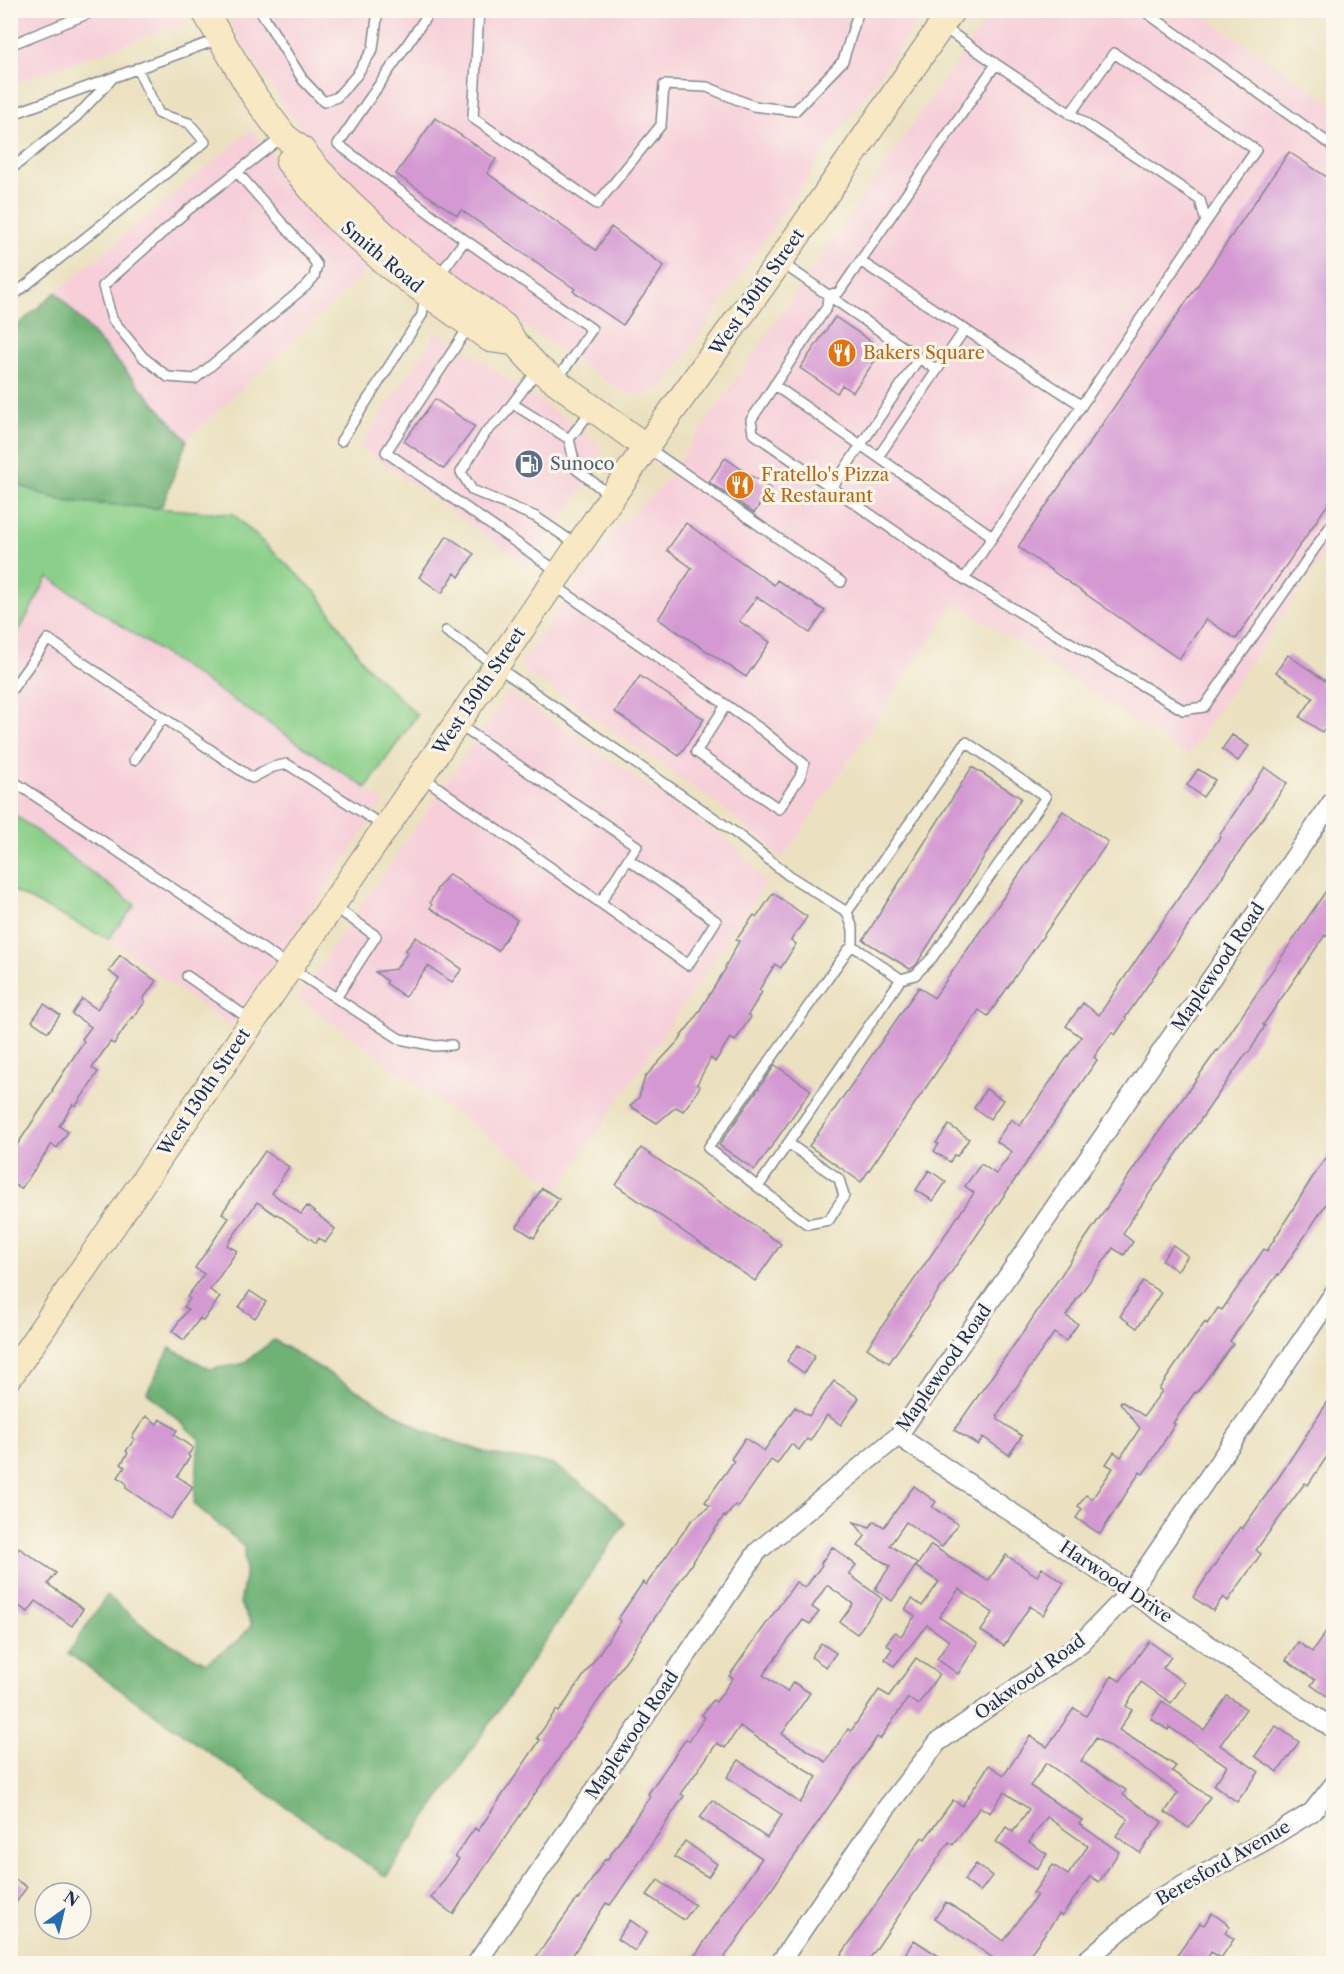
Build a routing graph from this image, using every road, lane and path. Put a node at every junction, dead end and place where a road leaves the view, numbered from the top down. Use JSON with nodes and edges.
{"nodes":[{"id":1,"x":204,"y":10,"type":"edge"},
{"id":2,"x":260,"y":10,"type":"edge"},
{"id":3,"x":378,"y":10,"type":"edge"},
{"id":4,"x":431,"y":10,"type":"edge"},
{"id":5,"x":479,"y":10,"type":"edge"},
{"id":6,"x":859,"y":10,"type":"edge"},
{"id":7,"x":1143,"y":10,"type":"edge"},
{"id":8,"x":92,"y":12,"type":"edge"},
{"id":9,"x":946,"y":15,"type":"edge"},
{"id":10,"x":219,"y":39,"type":"junction"},
{"id":11,"x":10,"y":45,"type":"edge"},
{"id":12,"x":996,"y":64,"type":"junction"},
{"id":13,"x":137,"y":68,"type":"junction"},
{"id":14,"x":114,"y":77,"type":"junction"},
{"id":15,"x":1070,"y":114,"type":"junction"},
{"id":16,"x":10,"y":116,"type":"edge"},
{"id":17,"x":284,"y":136,"type":"junction"},
{"id":18,"x":1334,"y":147,"type":"edge"},
{"id":19,"x":10,"y":170,"type":"edge"},
{"id":20,"x":237,"y":172,"type":"junction"},
{"id":21,"x":1206,"y":222,"type":"junction"},
{"id":22,"x":465,"y":240,"type":"junction"},
{"id":23,"x":780,"y":261,"type":"junction"},
{"id":24,"x":860,"y":261,"type":"junction"},
{"id":25,"x":432,"y":286,"type":"junction"},
{"id":26,"x":828,"y":295,"type":"junction"},
{"id":27,"x":10,"y":298,"type":"edge"},
{"id":28,"x":470,"y":324,"type":"junction"},
{"id":29,"x":964,"y":329,"type":"junction"},
{"id":30,"x":514,"y":342,"type":"junction"},
{"id":31,"x":919,"y":358,"type":"junction"},
{"id":32,"x":937,"y":370,"type":"junction"},
{"id":33,"x":548,"y":375,"type":"junction"},
{"id":34,"x":774,"y":386,"type":"junction"},
{"id":35,"x":513,"y":404,"type":"junction"},
{"id":36,"x":1081,"y":405,"type":"junction"},
{"id":37,"x":593,"y":408,"type":"junction"},
{"id":38,"x":569,"y":439,"type":"junction"},
{"id":39,"x":341,"y":441,"type":"dead end"},
{"id":40,"x":861,"y":446,"type":"junction"},
{"id":41,"x":646,"y":447,"type":"junction"},
{"id":42,"x":878,"y":458,"type":"junction"},
{"id":43,"x":832,"y":488,"type":"junction"},
{"id":44,"x":612,"y":497,"type":"junction"},
{"id":45,"x":1334,"y":521,"type":"edge"},
{"id":46,"x":992,"y":536,"type":"junction"},
{"id":47,"x":578,"y":546,"type":"junction"},
{"id":48,"x":556,"y":578,"type":"junction"},
{"id":49,"x":964,"y":579,"type":"junction"},
{"id":50,"x":841,"y":582,"type":"dead end"},
{"id":51,"x":446,"y":631,"type":"dead end"},
{"id":52,"x":496,"y":666,"type":"junction"},
{"id":53,"x":10,"y":692,"type":"edge"},
{"id":54,"x":726,"y":705,"type":"junction"},
{"id":55,"x":164,"y":718,"type":"junction"},
{"id":56,"x":457,"y":724,"type":"junction"},
{"id":57,"x":134,"y":760,"type":"dead end"},
{"id":58,"x":421,"y":776,"type":"junction"},
{"id":59,"x":10,"y":779,"type":"edge"},
{"id":60,"x":1334,"y":799,"type":"edge"},
{"id":61,"x":386,"y":828,"type":"junction"},
{"id":62,"x":628,"y":860,"type":"junction"},
{"id":63,"x":600,"y":903,"type":"junction"},
{"id":64,"x":333,"y":905,"type":"junction"},
{"id":65,"x":847,"y":912,"type":"junction"},
{"id":66,"x":853,"y":946,"type":"junction"},
{"id":67,"x":290,"y":968,"type":"junction"},
{"id":68,"x":187,"y":976,"type":"dead end"},
{"id":69,"x":901,"y":979,"type":"junction"},
{"id":70,"x":336,"y":998,"type":"junction"},
{"id":71,"x":253,"y":1021,"type":"junction"},
{"id":72,"x":452,"y":1045,"type":"dead end"},
{"id":73,"x":788,"y":1143,"type":"junction"},
{"id":74,"x":758,"y":1187,"type":"junction"},
{"id":75,"x":1334,"y":1293,"type":"edge"},
{"id":76,"x":10,"y":1376,"type":"edge"},
{"id":77,"x":898,"y":1436,"type":"junction"},
{"id":78,"x":1130,"y":1592,"type":"junction"},
{"id":79,"x":1334,"y":1729,"type":"edge"},
{"id":80,"x":1334,"y":1784,"type":"edge"},
{"id":81,"x":476,"y":1964,"type":"edge"},
{"id":82,"x":779,"y":1964,"type":"edge"},
{"id":83,"x":1082,"y":1964,"type":"edge"}],
"edges":[{"from":1,"to":10,"type":"main road","name":"Smith Road"},
{"from":2,"to":3,"type":"lane"},
{"from":4,"to":22,"type":"lane"},
{"from":5,"to":6,"type":"lane"},
{"from":7,"to":18,"type":"lane"},
{"from":8,"to":11,"type":"lane"},
{"from":9,"to":12,"type":"lane"},
{"from":9,"to":23,"type":"main road","name":"West 130th Street"},
{"from":10,"to":13,"type":"lane"},
{"from":10,"to":17,"type":"main road","name":"Smith Road"},
{"from":12,"to":15,"type":"lane"},
{"from":12,"to":24,"type":"lane"},
{"from":13,"to":14,"type":"lane"},
{"from":13,"to":27,"type":"lane"},
{"from":14,"to":16,"type":"lane"},
{"from":14,"to":19,"type":"lane"},
{"from":15,"to":21,"type":"lane"},
{"from":15,"to":21,"type":"lane"},
{"from":17,"to":20,"type":"lane"},
{"from":17,"to":25,"type":"main road","name":"Smith Road"},
{"from":20,"to":20,"type":"lane"},
{"from":21,"to":36,"type":"lane"},
{"from":22,"to":25,"type":"lane"},
{"from":22,"to":33,"type":"lane"},
{"from":23,"to":26,"type":"lane"},
{"from":23,"to":41,"type":"main road","name":"West 130th Street"},
{"from":24,"to":26,"type":"lane"},
{"from":24,"to":29,"type":"lane"},
{"from":25,"to":28,"type":"main road","name":"Smith Road"},
{"from":25,"to":30,"type":"main road","name":"Smith Road"},
{"from":25,"to":39,"type":"lane"},
{"from":26,"to":31,"type":"lane"},
{"from":26,"to":34,"type":"lane"},
{"from":28,"to":30,"type":"main road","name":"Smith Road"},
{"from":28,"to":48,"type":"lane"},
{"from":29,"to":32,"type":"lane"},
{"from":29,"to":36,"type":"lane"},
{"from":30,"to":33,"type":"main road","name":"Smith Road"},
{"from":31,"to":32,"type":"lane"},
{"from":31,"to":40,"type":"lane"},
{"from":32,"to":42,"type":"lane"},
{"from":33,"to":35,"type":"lane"},
{"from":33,"to":37,"type":"main road","name":"Smith Road"},
{"from":34,"to":40,"type":"lane"},
{"from":34,"to":43,"type":"lane"},
{"from":35,"to":38,"type":"lane"},
{"from":35,"to":47,"type":"lane"},
{"from":36,"to":46,"type":"lane"},
{"from":37,"to":38,"type":"lane"},
{"from":37,"to":41,"type":"main road","name":"Smith Road"},
{"from":38,"to":44,"type":"lane"},
{"from":40,"to":42,"type":"lane"},
{"from":40,"to":43,"type":"lane"},
{"from":41,"to":44,"type":"main road","name":"West 130th Street"},
{"from":41,"to":50,"type":"lane"},
{"from":42,"to":46,"type":"lane"},
{"from":43,"to":49,"type":"lane"},
{"from":44,"to":47,"type":"main road","name":"West 130th Street"},
{"from":45,"to":49,"type":"lane"},
{"from":46,"to":49,"type":"lane"},
{"from":47,"to":48,"type":"main road","name":"West 130th Street"},
{"from":48,"to":52,"type":"main road","name":"West 130th Street"},
{"from":48,"to":54,"type":"lane"},
{"from":51,"to":52,"type":"lane"},
{"from":52,"to":56,"type":"main road","name":"West 130th Street"},
{"from":52,"to":65,"type":"lane"},
{"from":53,"to":55,"type":"lane"},
{"from":54,"to":54,"type":"lane"},
{"from":55,"to":57,"type":"lane"},
{"from":55,"to":61,"type":"lane"},
{"from":56,"to":58,"type":"main road","name":"West 130th Street"},
{"from":56,"to":62,"type":"lane"},
{"from":58,"to":61,"type":"main road","name":"West 130th Street"},
{"from":58,"to":63,"type":"lane"},
{"from":59,"to":67,"type":"lane"},
{"from":60,"to":77,"type":"street","name":"Maplewood Road"},
{"from":61,"to":64,"type":"main road","name":"West 130th Street"},
{"from":62,"to":63,"type":"lane"},
{"from":62,"to":63,"type":"lane"},
{"from":64,"to":67,"type":"main road","name":"West 130th Street"},
{"from":64,"to":70,"type":"lane"},
{"from":65,"to":66,"type":"lane"},
{"from":65,"to":69,"type":"lane"},
{"from":66,"to":69,"type":"lane"},
{"from":66,"to":74,"type":"lane"},
{"from":67,"to":70,"type":"lane"},
{"from":67,"to":71,"type":"main road","name":"West 130th Street"},
{"from":68,"to":71,"type":"lane"},
{"from":69,"to":73,"type":"lane"},
{"from":70,"to":72,"type":"lane"},
{"from":71,"to":76,"type":"main road","name":"West 130th Street"},
{"from":73,"to":74,"type":"lane"},
{"from":73,"to":74,"type":"lane"},
{"from":75,"to":78,"type":"street","name":"Oakwood Road"},
{"from":77,"to":78,"type":"street","name":"Harwood Drive"},
{"from":77,"to":81,"type":"street","name":"Maplewood Road"},
{"from":78,"to":79,"type":"street","name":"Harwood Drive"},
{"from":78,"to":82,"type":"street","name":"Oakwood Road"},
{"from":80,"to":83,"type":"street","name":"Beresford Avenue"}]}
